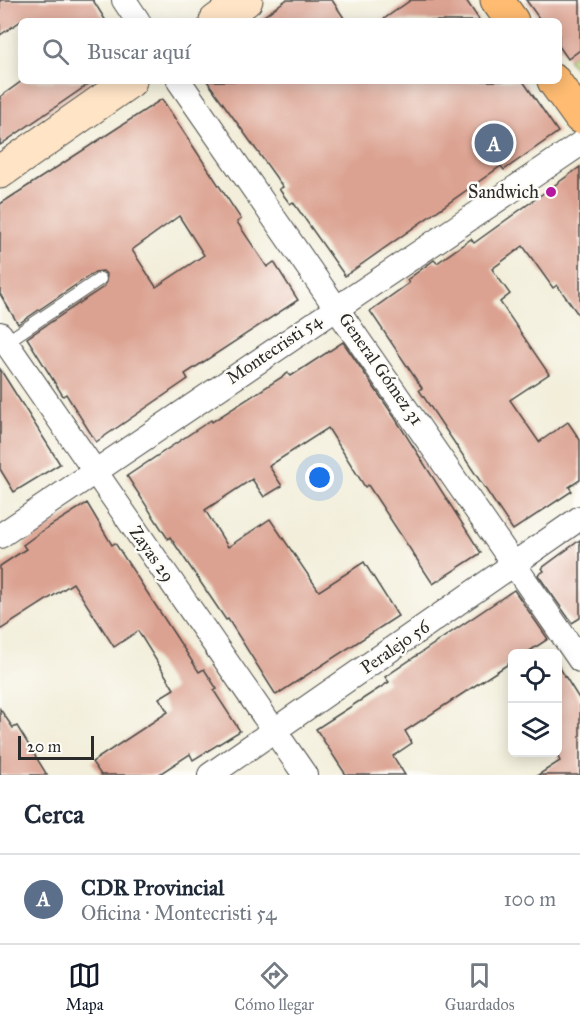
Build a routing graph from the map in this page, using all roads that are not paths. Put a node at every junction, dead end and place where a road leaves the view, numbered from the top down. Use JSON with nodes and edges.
{"nodes":[{"id":1,"x":124,"y":0,"type":"edge"},
{"id":2,"x":246,"y":0,"type":"edge"},
{"id":3,"x":497,"y":0,"type":"edge"},
{"id":4,"x":136,"y":18,"type":"edge"},
{"id":5,"x":220,"y":18,"type":"edge"},
{"id":6,"x":510,"y":18,"type":"edge"},
{"id":7,"x":126,"y":84,"type":"edge"},
{"id":8,"x":181,"y":84,"type":"edge"},
{"id":9,"x":556,"y":84,"type":"edge"},
{"id":10,"x":580,"y":117,"type":"edge"},
{"id":11,"x":580,"y":144,"type":"edge"},
{"id":12,"x":0,"y":172,"type":"edge"},
{"id":13,"x":100,"y":279,"type":"dead end"},
{"id":14,"x":337,"y":306,"type":"junction"},
{"id":15,"x":3,"y":338,"type":"edge"},
{"id":16,"x":96,"y":472,"type":"junction"},
{"id":17,"x":580,"y":518,"type":"edge"},
{"id":18,"x":0,"y":536,"type":"edge"},
{"id":19,"x":514,"y":563,"type":"junction"},
{"id":20,"x":580,"y":660,"type":"edge"},
{"id":21,"x":275,"y":731,"type":"junction"},
{"id":22,"x":210,"y":775,"type":"edge"},
{"id":23,"x":305,"y":775,"type":"edge"}],
"edges":[{"from":1,"to":4,"type":"street"},
{"from":2,"to":5,"type":"main road"},
{"from":3,"to":6,"type":"main road"},
{"from":7,"to":12,"type":"main road"},
{"from":8,"to":14,"type":"street","name":"General Gómez 31"},
{"from":9,"to":10,"type":"main road"},
{"from":11,"to":14,"type":"street","name":"Montecristi 54"},
{"from":13,"to":15,"type":"lane"},
{"from":14,"to":16,"type":"street","name":"Montecristi 54"},
{"from":14,"to":19,"type":"street","name":"General Gómez 31"},
{"from":15,"to":16,"type":"street","name":"Zayas 29"},
{"from":16,"to":18,"type":"street","name":"Montecristi 54"},
{"from":16,"to":21,"type":"street","name":"Zayas 29"},
{"from":17,"to":19,"type":"street","name":"Peralejo 56"},
{"from":19,"to":20,"type":"street","name":"General Gómez 31"},
{"from":19,"to":21,"type":"street","name":"Peralejo 56"},
{"from":21,"to":22,"type":"street","name":"Peralejo 56"},
{"from":21,"to":23,"type":"street","name":"Zayas 29"}]}
